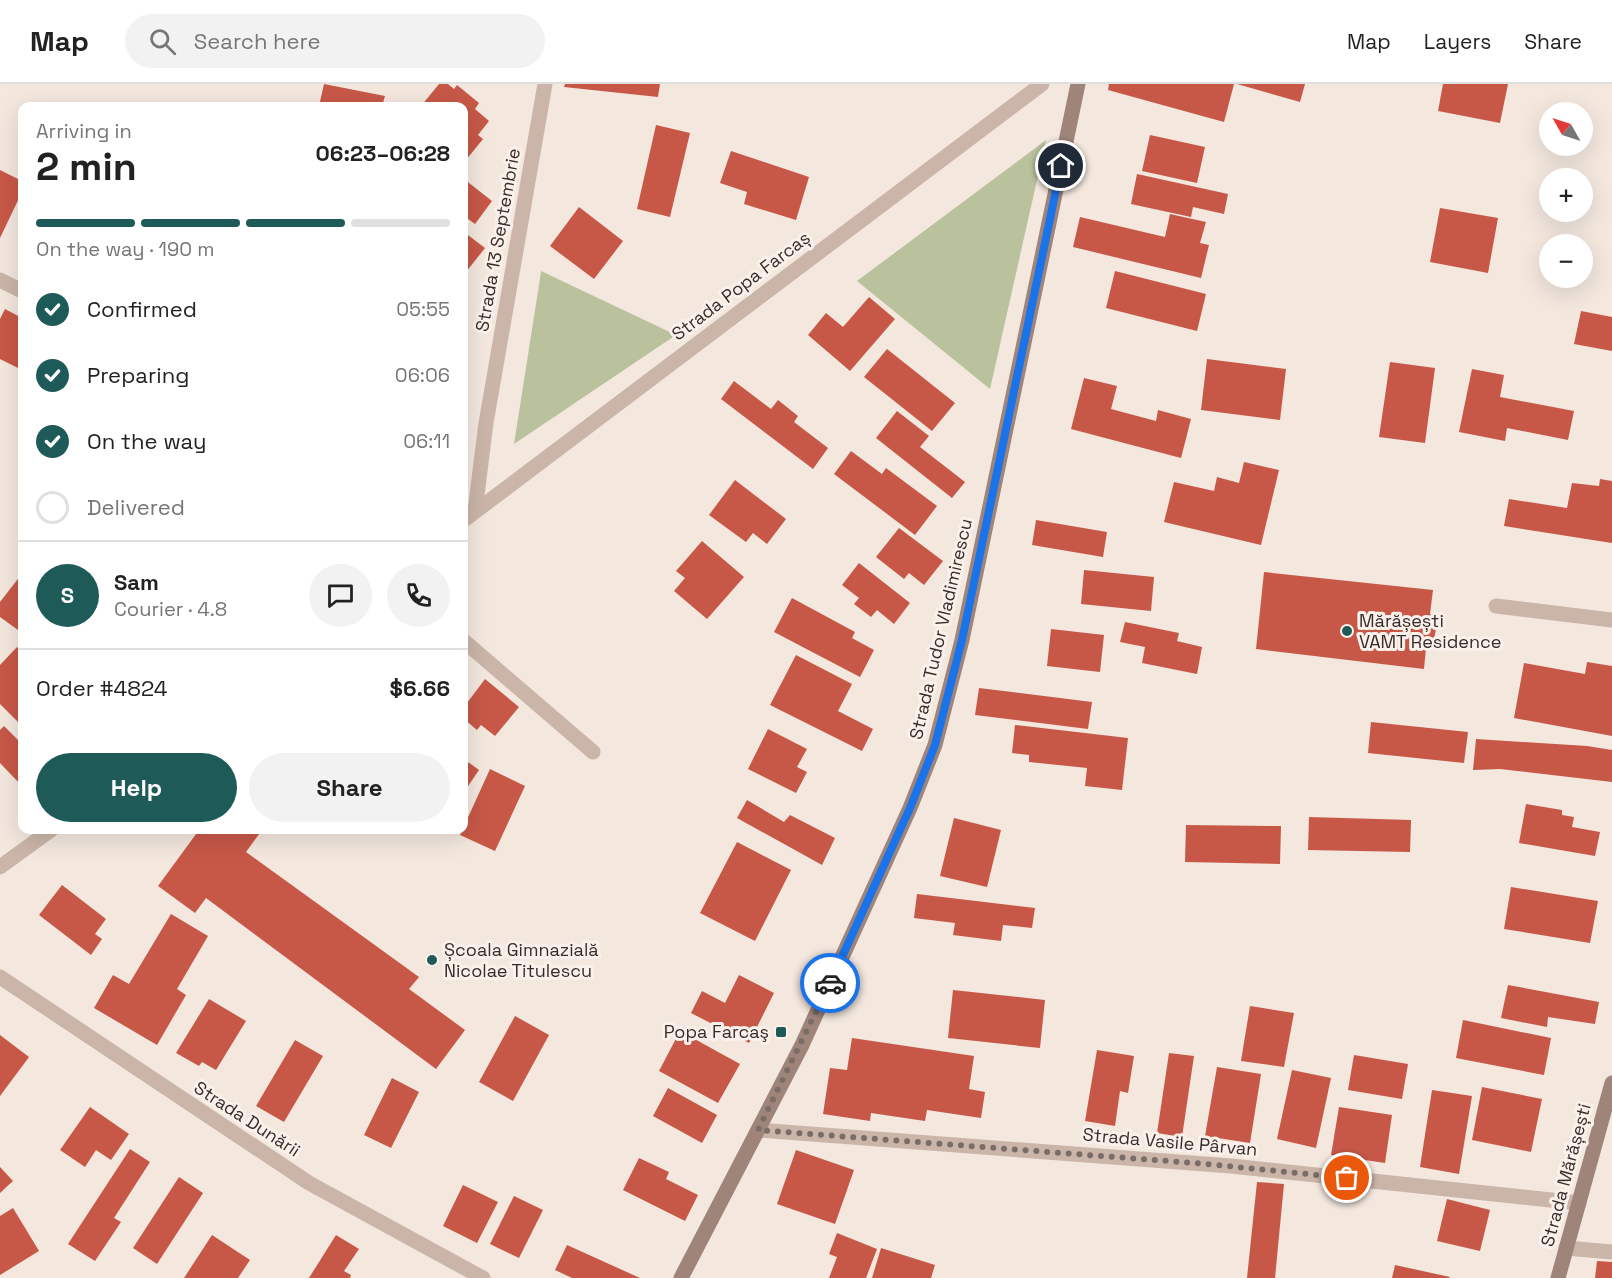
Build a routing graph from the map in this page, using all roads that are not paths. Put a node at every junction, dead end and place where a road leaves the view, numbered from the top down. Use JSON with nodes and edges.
{"nodes":[{"id":1,"x":544,"y":84,"type":"edge"},
{"id":2,"x":1042,"y":84,"type":"edge"},
{"id":3,"x":1078,"y":84,"type":"edge"},
{"id":4,"x":0,"y":280,"type":"edge"},
{"id":5,"x":18,"y":289,"type":"edge"},
{"id":6,"x":469,"y":515,"type":"edge"},
{"id":7,"x":1496,"y":606,"type":"dead end"},
{"id":8,"x":1612,"y":620,"type":"edge"},
{"id":9,"x":468,"y":644,"type":"edge"},
{"id":10,"x":593,"y":752,"type":"dead end"},
{"id":11,"x":45,"y":834,"type":"edge"},
{"id":12,"x":0,"y":867,"type":"edge"},
{"id":13,"x":0,"y":976,"type":"edge"},
{"id":14,"x":1612,"y":1083,"type":"edge"},
{"id":15,"x":758,"y":1130,"type":"junction"},
{"id":16,"x":1579,"y":1203,"type":"junction"},
{"id":17,"x":1566,"y":1248,"type":"junction"},
{"id":18,"x":1612,"y":1252,"type":"edge"},
{"id":19,"x":483,"y":1278,"type":"edge"},
{"id":20,"x":681,"y":1278,"type":"edge"},
{"id":21,"x":1558,"y":1278,"type":"edge"}],
"edges":[{"from":1,"to":6,"type":"street","name":"Strada 13 Septembrie"},
{"from":2,"to":6,"type":"street","name":"Strada Popa Farcaș"},
{"from":3,"to":15,"type":"street","name":"Strada Tudor Vladimirescu"},
{"from":4,"to":5,"type":"street"},
{"from":7,"to":8,"type":"street"},
{"from":9,"to":10,"type":"street"},
{"from":11,"to":12,"type":"street"},
{"from":13,"to":19,"type":"street","name":"Strada Dunării"},
{"from":14,"to":16,"type":"street","name":"Strada Mărășești"},
{"from":15,"to":16,"type":"street","name":"Strada Vasile Pârvan"},
{"from":15,"to":20,"type":"street","name":"Strada Tudor Vladimirescu"},
{"from":16,"to":17,"type":"street","name":"Strada Mărășești"},
{"from":17,"to":18,"type":"street"},
{"from":17,"to":21,"type":"street","name":"Strada Mărășești"}]}
